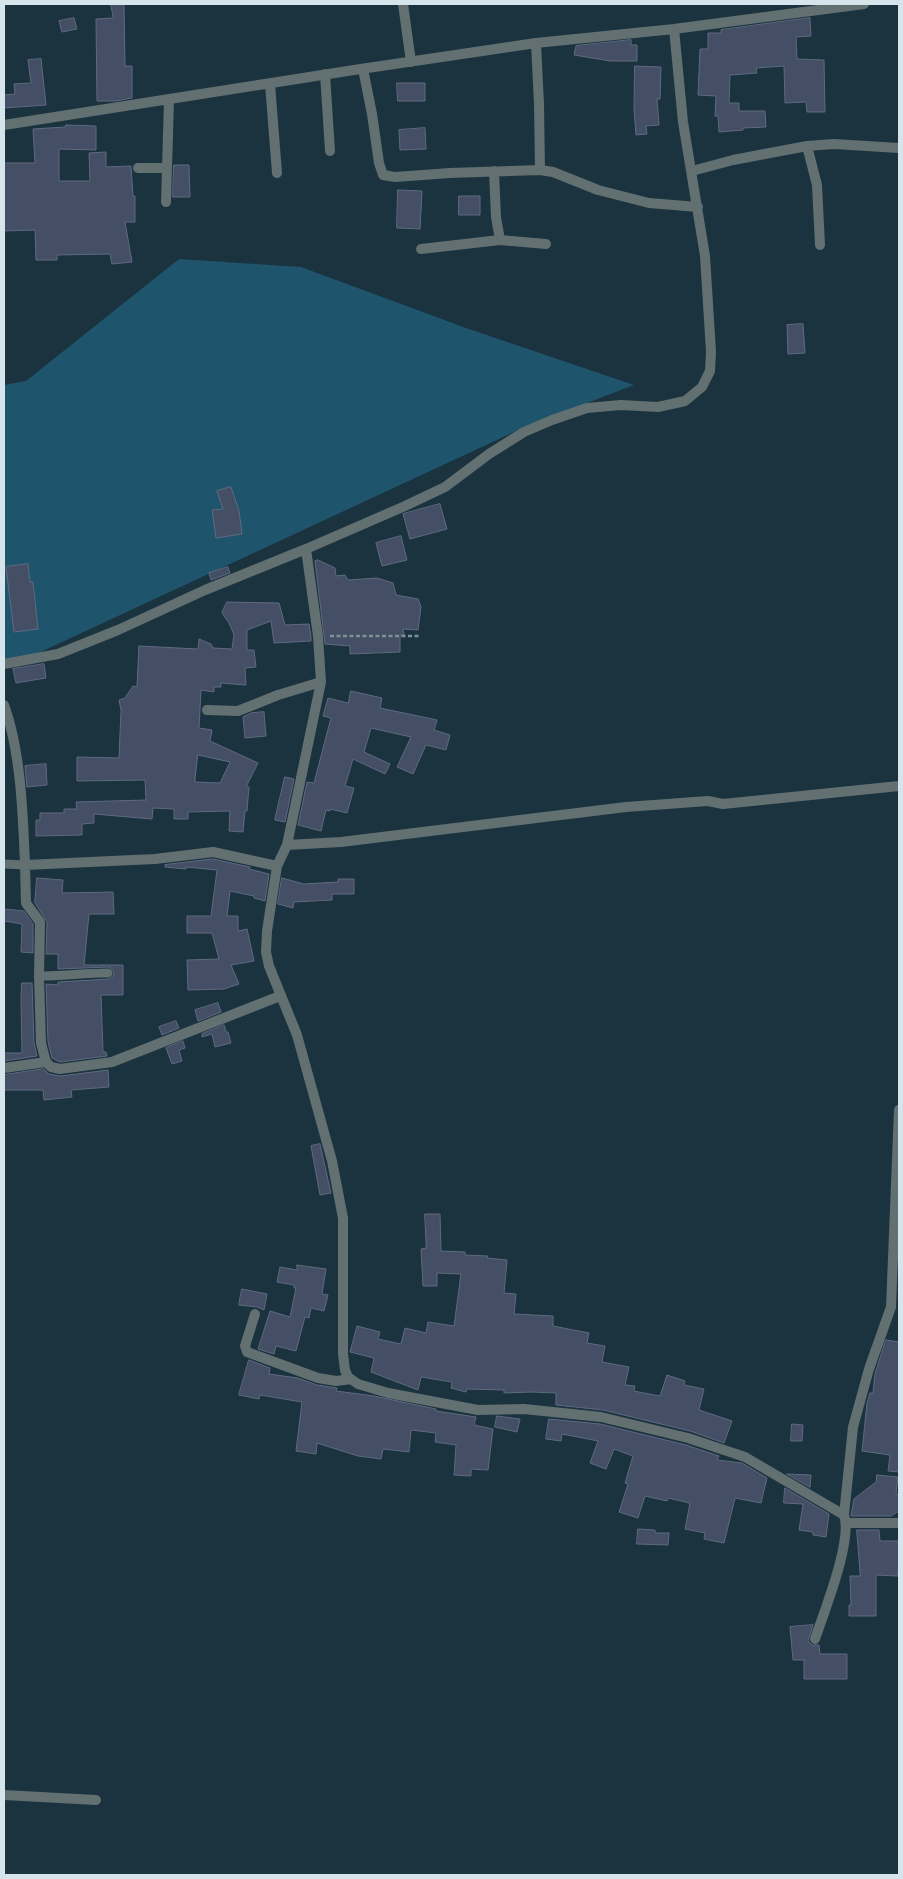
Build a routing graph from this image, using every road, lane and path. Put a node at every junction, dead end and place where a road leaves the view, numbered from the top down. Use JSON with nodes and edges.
{"nodes":[{"id":1,"x":403,"y":4,"type":"edge"},
{"id":2,"x":864,"y":4,"type":"edge"},
{"id":3,"x":674,"y":29,"type":"junction"},
{"id":4,"x":536,"y":43,"type":"junction"},
{"id":5,"x":411,"y":62,"type":"junction"},
{"id":6,"x":363,"y":68,"type":"junction"},
{"id":7,"x":325,"y":74,"type":"junction"},
{"id":8,"x":270,"y":84,"type":"junction"},
{"id":9,"x":169,"y":100,"type":"junction"},
{"id":10,"x":4,"y":125,"type":"edge"},
{"id":11,"x":807,"y":146,"type":"junction"},
{"id":12,"x":899,"y":148,"type":"edge"},
{"id":13,"x":330,"y":151,"type":"dead end"},
{"id":14,"x":138,"y":168,"type":"dead end"},
{"id":15,"x":167,"y":168,"type":"junction"},
{"id":16,"x":540,"y":170,"type":"junction"},
{"id":17,"x":494,"y":171,"type":"junction"},
{"id":18,"x":692,"y":171,"type":"junction"},
{"id":19,"x":277,"y":173,"type":"dead end"},
{"id":20,"x":166,"y":202,"type":"dead end"},
{"id":21,"x":698,"y":207,"type":"junction"},
{"id":22,"x":500,"y":240,"type":"junction"},
{"id":23,"x":546,"y":244,"type":"dead end"},
{"id":24,"x":820,"y":245,"type":"dead end"},
{"id":25,"x":421,"y":249,"type":"dead end"},
{"id":26,"x":306,"y":549,"type":"junction"},
{"id":27,"x":318,"y":636,"type":"junction"},
{"id":28,"x":422,"y":636,"type":"dead end"},
{"id":29,"x":4,"y":664,"type":"edge"},
{"id":30,"x":321,"y":682,"type":"junction"},
{"id":31,"x":4,"y":705,"type":"edge"},
{"id":32,"x":207,"y":710,"type":"dead end"},
{"id":33,"x":899,"y":786,"type":"edge"},
{"id":34,"x":287,"y":845,"type":"junction"},
{"id":35,"x":4,"y":864,"type":"edge"},
{"id":36,"x":25,"y":865,"type":"junction"},
{"id":37,"x":277,"y":866,"type":"junction"},
{"id":38,"x":108,"y":973,"type":"dead end"},
{"id":39,"x":39,"y":976,"type":"junction"},
{"id":40,"x":280,"y":996,"type":"junction"},
{"id":41,"x":46,"y":1062,"type":"junction"},
{"id":42,"x":4,"y":1068,"type":"edge"},
{"id":43,"x":899,"y":1110,"type":"edge"},
{"id":44,"x":255,"y":1314,"type":"dead end"},
{"id":45,"x":351,"y":1379,"type":"junction"},
{"id":46,"x":846,"y":1519,"type":"junction"},
{"id":47,"x":899,"y":1523,"type":"edge"},
{"id":48,"x":815,"y":1639,"type":"dead end"},
{"id":49,"x":4,"y":1795,"type":"edge"},
{"id":50,"x":96,"y":1800,"type":"dead end"}],
"edges":[{"from":1,"to":5,"type":"street"},
{"from":2,"to":3,"type":"street"},
{"from":3,"to":4,"type":"street"},
{"from":3,"to":18,"type":"street"},
{"from":4,"to":5,"type":"street"},
{"from":4,"to":16,"type":"street"},
{"from":5,"to":6,"type":"street"},
{"from":6,"to":7,"type":"street"},
{"from":6,"to":17,"type":"street"},
{"from":7,"to":8,"type":"street"},
{"from":7,"to":13,"type":"street"},
{"from":8,"to":9,"type":"street"},
{"from":8,"to":19,"type":"street"},
{"from":9,"to":10,"type":"street"},
{"from":9,"to":15,"type":"street"},
{"from":11,"to":12,"type":"street"},
{"from":11,"to":18,"type":"street"},
{"from":11,"to":24,"type":"street"},
{"from":14,"to":15,"type":"street"},
{"from":15,"to":20,"type":"street"},
{"from":16,"to":17,"type":"street"},
{"from":16,"to":21,"type":"street"},
{"from":17,"to":22,"type":"street"},
{"from":18,"to":21,"type":"street"},
{"from":21,"to":26,"type":"street"},
{"from":22,"to":23,"type":"street"},
{"from":22,"to":25,"type":"street"},
{"from":26,"to":27,"type":"street"},
{"from":26,"to":29,"type":"street"},
{"from":27,"to":28,"type":"path"},
{"from":27,"to":30,"type":"street"},
{"from":30,"to":32,"type":"street"},
{"from":30,"to":34,"type":"street"},
{"from":31,"to":36,"type":"street"},
{"from":33,"to":34,"type":"street"},
{"from":34,"to":37,"type":"street"},
{"from":35,"to":36,"type":"lane"},
{"from":36,"to":37,"type":"street"},
{"from":36,"to":39,"type":"street"},
{"from":37,"to":40,"type":"street"},
{"from":38,"to":39,"type":"lane"},
{"from":39,"to":41,"type":"street"},
{"from":40,"to":41,"type":"street"},
{"from":40,"to":45,"type":"street"},
{"from":41,"to":42,"type":"street"},
{"from":43,"to":46,"type":"street"},
{"from":44,"to":45,"type":"street"},
{"from":45,"to":46,"type":"street"},
{"from":46,"to":47,"type":"street"},
{"from":46,"to":48,"type":"street"},
{"from":49,"to":50,"type":"street"}]}
